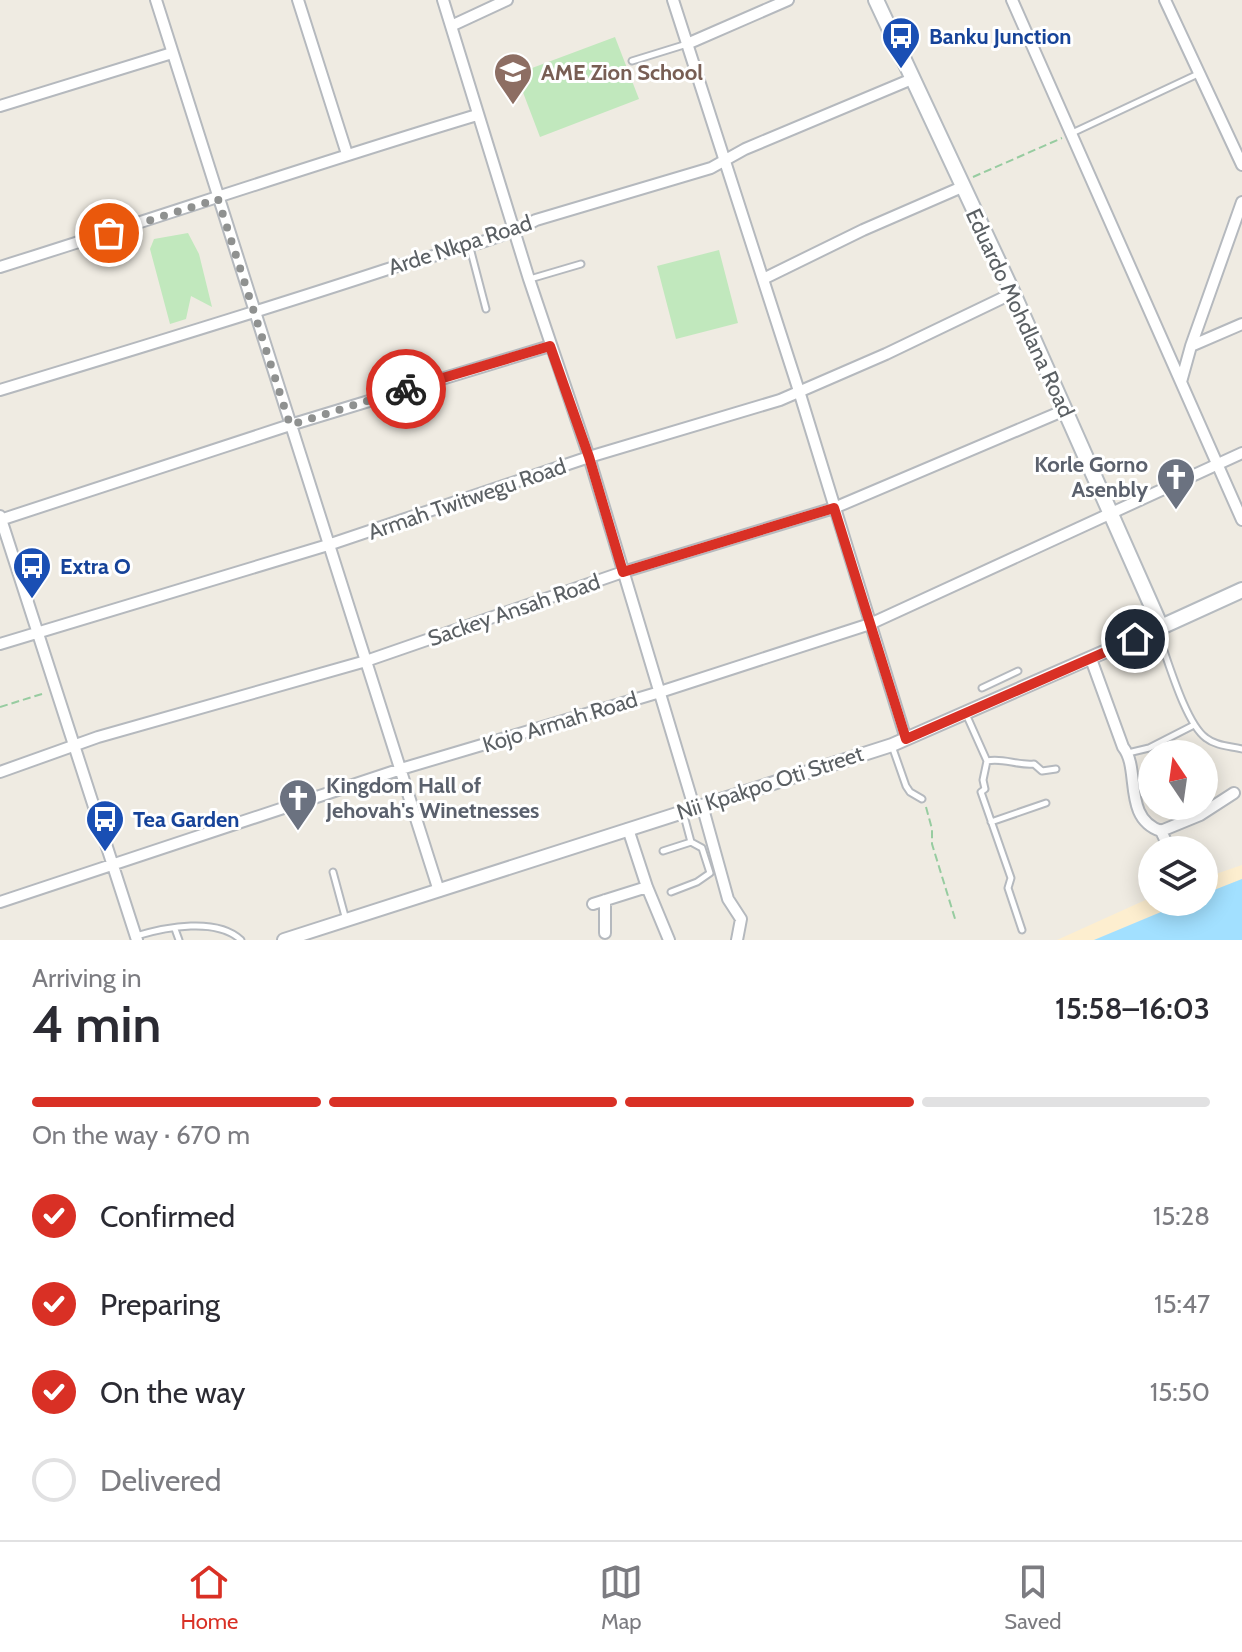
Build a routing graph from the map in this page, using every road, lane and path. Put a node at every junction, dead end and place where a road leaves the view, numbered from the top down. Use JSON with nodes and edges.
{"nodes":[{"id":1,"x":156,"y":0,"type":"edge"},
{"id":2,"x":298,"y":0,"type":"edge"},
{"id":3,"x":443,"y":0,"type":"edge"},
{"id":4,"x":507,"y":0,"type":"edge"},
{"id":5,"x":673,"y":0,"type":"edge"},
{"id":6,"x":788,"y":0,"type":"edge"},
{"id":7,"x":876,"y":0,"type":"edge"},
{"id":8,"x":1012,"y":0,"type":"edge"},
{"id":9,"x":1165,"y":0,"type":"edge"},
{"id":10,"x":451,"y":26,"type":"junction"},
{"id":11,"x":687,"y":44,"type":"junction"},
{"id":12,"x":172,"y":53,"type":"junction"},
{"id":13,"x":632,"y":61,"type":"dead end"},
{"id":14,"x":1199,"y":74,"type":"junction"},
{"id":15,"x":912,"y":79,"type":"junction"},
{"id":16,"x":0,"y":106,"type":"edge"},
{"id":17,"x":477,"y":115,"type":"junction"},
{"id":18,"x":1070,"y":134,"type":"junction"},
{"id":19,"x":347,"y":154,"type":"junction"},
{"id":20,"x":723,"y":161,"type":"junction"},
{"id":21,"x":1242,"y":165,"type":"edge"},
{"id":22,"x":962,"y":187,"type":"junction"},
{"id":23,"x":218,"y":199,"type":"junction"},
{"id":24,"x":1242,"y":202,"type":"edge"},
{"id":25,"x":514,"y":232,"type":"junction"},
{"id":26,"x":468,"y":244,"type":"junction"},
{"id":27,"x":581,"y":264,"type":"dead end"},
{"id":28,"x":0,"y":267,"type":"edge"},
{"id":29,"x":529,"y":279,"type":"junction"},
{"id":30,"x":763,"y":279,"type":"junction"},
{"id":31,"x":1013,"y":293,"type":"junction"},
{"id":32,"x":486,"y":309,"type":"dead end"},
{"id":33,"x":255,"y":313,"type":"junction"},
{"id":34,"x":1242,"y":324,"type":"edge"},
{"id":35,"x":550,"y":346,"type":"junction"},
{"id":36,"x":1191,"y":346,"type":"junction"},
{"id":37,"x":1181,"y":382,"type":"junction"},
{"id":38,"x":0,"y":390,"type":"edge"},
{"id":39,"x":799,"y":391,"type":"junction"},
{"id":40,"x":1065,"y":410,"type":"junction"},
{"id":41,"x":290,"y":425,"type":"junction"},
{"id":42,"x":1242,"y":453,"type":"edge"},
{"id":43,"x":589,"y":457,"type":"junction"},
{"id":44,"x":1216,"y":465,"type":"junction"},
{"id":45,"x":834,"y":508,"type":"junction"},
{"id":46,"x":1109,"y":513,"type":"junction"},
{"id":47,"x":0,"y":518,"type":"edge"},
{"id":48,"x":1242,"y":520,"type":"edge"},
{"id":49,"x":328,"y":545,"type":"junction"},
{"id":50,"x":623,"y":572,"type":"junction"},
{"id":51,"x":1242,"y":590,"type":"edge"},
{"id":52,"x":870,"y":624,"type":"junction"},
{"id":53,"x":1159,"y":628,"type":"junction"},
{"id":54,"x":38,"y":633,"type":"junction"},
{"id":55,"x":0,"y":644,"type":"edge"},
{"id":56,"x":1091,"y":659,"type":"junction"},
{"id":57,"x":366,"y":661,"type":"junction"},
{"id":58,"x":1018,"y":671,"type":"dead end"},
{"id":59,"x":1006,"y":676,"type":"junction"},
{"id":60,"x":982,"y":688,"type":"dead end"},
{"id":61,"x":56,"y":689,"type":"junction"},
{"id":62,"x":660,"y":692,"type":"junction"},
{"id":63,"x":1015,"y":692,"type":"junction"},
{"id":64,"x":0,"y":707,"type":"edge"},
{"id":65,"x":966,"y":713,"type":"junction"},
{"id":66,"x":1194,"y":725,"type":"junction"},
{"id":67,"x":906,"y":739,"type":"junction"},
{"id":68,"x":892,"y":745,"type":"junction"},
{"id":69,"x":73,"y":748,"type":"junction"},
{"id":70,"x":1242,"y":749,"type":"edge"},
{"id":71,"x":1128,"y":753,"type":"junction"},
{"id":72,"x":987,"y":761,"type":"junction"},
{"id":73,"x":401,"y":769,"type":"junction"},
{"id":74,"x":1056,"y":769,"type":"dead end"},
{"id":75,"x":0,"y":772,"type":"edge"},
{"id":76,"x":1234,"y":793,"type":"dead end"},
{"id":77,"x":922,"y":799,"type":"joint"},
{"id":78,"x":1046,"y":803,"type":"dead end"},
{"id":79,"x":693,"y":808,"type":"junction"},
{"id":80,"x":991,"y":822,"type":"junction"},
{"id":81,"x":628,"y":829,"type":"junction"},
{"id":82,"x":1161,"y":831,"type":"junction"},
{"id":83,"x":1163,"y":836,"type":"edge"},
{"id":84,"x":691,"y":842,"type":"junction"},
{"id":85,"x":663,"y":851,"type":"dead end"},
{"id":86,"x":113,"y":866,"type":"junction"},
{"id":87,"x":333,"y":872,"type":"dead end"},
{"id":88,"x":647,"y":887,"type":"junction"},
{"id":89,"x":439,"y":891,"type":"junction"},
{"id":90,"x":671,"y":892,"type":"dead end"},
{"id":91,"x":605,"y":900,"type":"junction"},
{"id":92,"x":0,"y":902,"type":"edge"},
{"id":93,"x":593,"y":904,"type":"dead end"},
{"id":94,"x":346,"y":921,"type":"junction"},
{"id":95,"x":956,"y":922,"type":"dead end"},
{"id":96,"x":175,"y":929,"type":"junction"},
{"id":97,"x":1022,"y":930,"type":"dead end"},
{"id":98,"x":605,"y":933,"type":"dead end"},
{"id":99,"x":136,"y":938,"type":"edge"},
{"id":100,"x":179,"y":940,"type":"edge"},
{"id":101,"x":241,"y":940,"type":"edge"},
{"id":102,"x":284,"y":940,"type":"edge"},
{"id":103,"x":669,"y":940,"type":"edge"},
{"id":104,"x":737,"y":940,"type":"edge"}],
"edges":[{"from":1,"to":12,"type":"street"},
{"from":2,"to":19,"type":"street"},
{"from":3,"to":10,"type":"street"},
{"from":4,"to":10,"type":"street"},
{"from":5,"to":11,"type":"street"},
{"from":6,"to":11,"type":"street"},
{"from":7,"to":15,"type":"main road","name":"Eduardo Mohdlana Road"},
{"from":8,"to":18,"type":"street"},
{"from":9,"to":14,"type":"street"},
{"from":10,"to":17,"type":"street"},
{"from":11,"to":13,"type":"lane"},
{"from":11,"to":20,"type":"street"},
{"from":12,"to":16,"type":"street"},
{"from":12,"to":23,"type":"street"},
{"from":14,"to":18,"type":"lane"},
{"from":14,"to":21,"type":"street"},
{"from":15,"to":20,"type":"street","name":"Arde Nkpa Road"},
{"from":15,"to":22,"type":"main road","name":"Eduardo Mohdlana Road"},
{"from":17,"to":19,"type":"street"},
{"from":17,"to":25,"type":"street"},
{"from":18,"to":22,"type":"path"},
{"from":18,"to":37,"type":"street"},
{"from":19,"to":23,"type":"street"},
{"from":20,"to":25,"type":"street","name":"Arde Nkpa Road"},
{"from":20,"to":30,"type":"street"},
{"from":22,"to":30,"type":"street"},
{"from":22,"to":31,"type":"main road","name":"Eduardo Mohdlana Road"},
{"from":23,"to":28,"type":"street"},
{"from":23,"to":33,"type":"street"},
{"from":24,"to":36,"type":"street"},
{"from":25,"to":26,"type":"street","name":"Arde Nkpa Road"},
{"from":25,"to":29,"type":"street"},
{"from":26,"to":32,"type":"lane"},
{"from":26,"to":33,"type":"street","name":"Arde Nkpa Road"},
{"from":27,"to":29,"type":"lane"},
{"from":29,"to":35,"type":"street"},
{"from":30,"to":39,"type":"street"},
{"from":31,"to":39,"type":"street","name":"Armah Twitwegu Road"},
{"from":31,"to":40,"type":"main road","name":"Eduardo Mohdlana Road"},
{"from":33,"to":38,"type":"street","name":"Arde Nkpa Road"},
{"from":33,"to":41,"type":"street"},
{"from":34,"to":36,"type":"street"},
{"from":35,"to":41,"type":"street"},
{"from":35,"to":43,"type":"street"},
{"from":36,"to":37,"type":"street"},
{"from":37,"to":44,"type":"street"},
{"from":39,"to":43,"type":"street","name":"Armah Twitwegu Road"},
{"from":39,"to":45,"type":"street"},
{"from":40,"to":45,"type":"street","name":"Sackey Ansah Road"},
{"from":40,"to":46,"type":"main road","name":"Eduardo Mohdlana Road"},
{"from":41,"to":47,"type":"street"},
{"from":41,"to":49,"type":"street"},
{"from":42,"to":44,"type":"street","name":"Kojo Armah Road"},
{"from":43,"to":49,"type":"street","name":"Armah Twitwegu Road"},
{"from":43,"to":50,"type":"street"},
{"from":44,"to":46,"type":"street","name":"Kojo Armah Road"},
{"from":44,"to":48,"type":"street"},
{"from":45,"to":50,"type":"street","name":"Sackey Ansah Road"},
{"from":45,"to":52,"type":"street"},
{"from":46,"to":52,"type":"street","name":"Kojo Armah Road"},
{"from":46,"to":53,"type":"main road","name":"Eduardo Mohdlana Road"},
{"from":47,"to":54,"type":"street"},
{"from":49,"to":54,"type":"street","name":"Armah Twitwegu Road"},
{"from":49,"to":57,"type":"street"},
{"from":50,"to":57,"type":"street","name":"Sackey Ansah Road"},
{"from":50,"to":62,"type":"street"},
{"from":51,"to":53,"type":"main road","name":"Nii Kpakpo Oti Street"},
{"from":52,"to":62,"type":"street","name":"Kojo Armah Road"},
{"from":52,"to":67,"type":"street"},
{"from":53,"to":56,"type":"street","name":"Nii Kpakpo Oti Street"},
{"from":53,"to":66,"type":"lane"},
{"from":54,"to":55,"type":"street","name":"Armah Twitwegu Road"},
{"from":54,"to":61,"type":"street"},
{"from":56,"to":63,"type":"street","name":"Nii Kpakpo Oti Street"},
{"from":56,"to":71,"type":"street"},
{"from":57,"to":69,"type":"street","name":"Sackey Ansah Road"},
{"from":57,"to":73,"type":"street"},
{"from":58,"to":59,"type":"lane"},
{"from":59,"to":60,"type":"lane"},
{"from":59,"to":63,"type":"lane"},
{"from":61,"to":64,"type":"path"},
{"from":61,"to":69,"type":"street"},
{"from":62,"to":73,"type":"street","name":"Kojo Armah Road"},
{"from":62,"to":79,"type":"street"},
{"from":63,"to":65,"type":"street","name":"Nii Kpakpo Oti Street"},
{"from":65,"to":67,"type":"street","name":"Nii Kpakpo Oti Street"},
{"from":65,"to":72,"type":"lane"},
{"from":66,"to":70,"type":"lane"},
{"from":66,"to":71,"type":"lane"},
{"from":67,"to":68,"type":"street","name":"Nii Kpakpo Oti Street"},
{"from":68,"to":77,"type":"lane"},
{"from":68,"to":79,"type":"street","name":"Nii Kpakpo Oti Street"},
{"from":69,"to":75,"type":"street","name":"Sackey Ansah Road"},
{"from":69,"to":86,"type":"street"},
{"from":71,"to":82,"type":"street"},
{"from":72,"to":74,"type":"lane"},
{"from":72,"to":80,"type":"lane"},
{"from":73,"to":86,"type":"street","name":"Kojo Armah Road"},
{"from":73,"to":89,"type":"street"},
{"from":76,"to":82,"type":"street"},
{"from":77,"to":95,"type":"path"},
{"from":78,"to":80,"type":"lane"},
{"from":79,"to":81,"type":"street","name":"Nii Kpakpo Oti Street"},
{"from":79,"to":84,"type":"lane"},
{"from":79,"to":104,"type":"street"},
{"from":80,"to":97,"type":"lane"},
{"from":81,"to":88,"type":"street"},
{"from":81,"to":89,"type":"street","name":"Nii Kpakpo Oti Street"},
{"from":82,"to":83,"type":"street"},
{"from":84,"to":85,"type":"lane"},
{"from":84,"to":90,"type":"lane"},
{"from":86,"to":92,"type":"street","name":"Kojo Armah Road"},
{"from":86,"to":99,"type":"street"},
{"from":87,"to":94,"type":"lane"},
{"from":88,"to":91,"type":"street"},
{"from":88,"to":103,"type":"street"},
{"from":89,"to":94,"type":"street","name":"Nii Kpakpo Oti Street"},
{"from":91,"to":93,"type":"street"},
{"from":91,"to":98,"type":"street"},
{"from":94,"to":102,"type":"street","name":"Nii Kpakpo Oti Street"},
{"from":96,"to":99,"type":"lane"},
{"from":96,"to":100,"type":"lane"},
{"from":96,"to":101,"type":"lane"}]}
